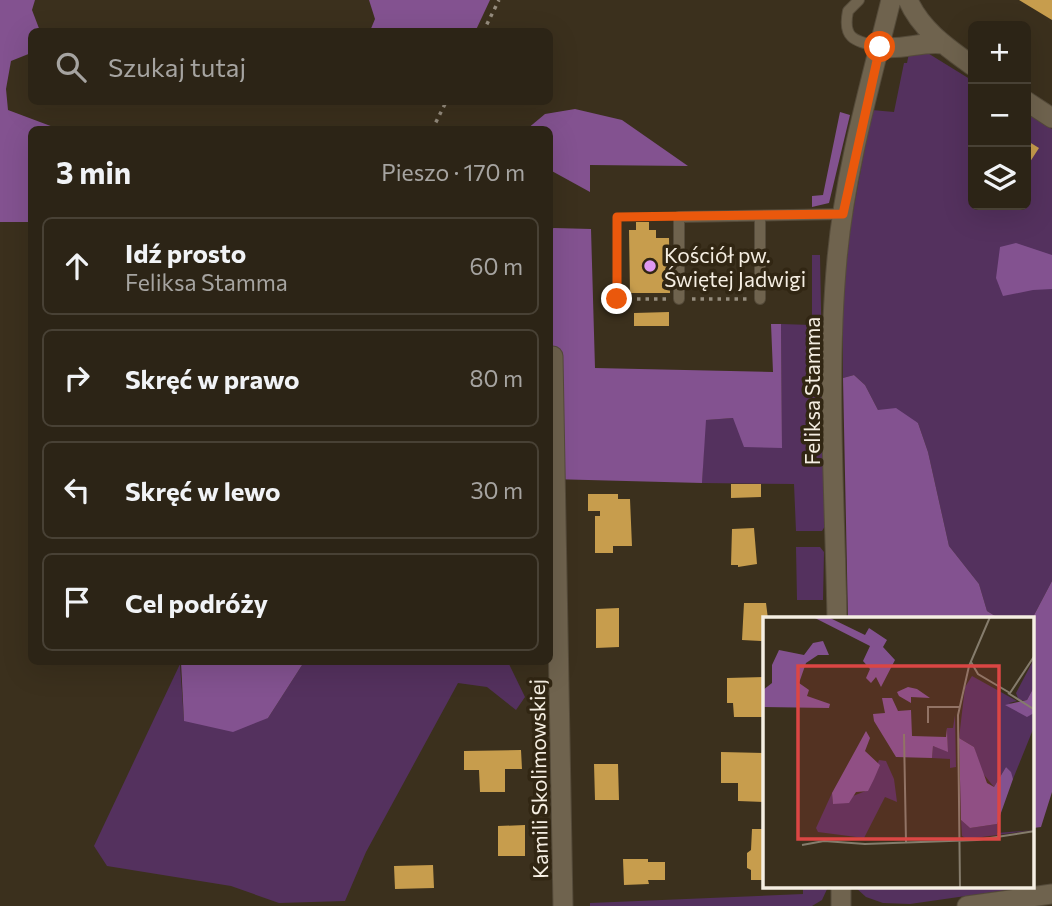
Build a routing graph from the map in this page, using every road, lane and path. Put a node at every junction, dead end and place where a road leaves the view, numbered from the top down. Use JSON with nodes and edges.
{"nodes":[{"id":1,"x":499,"y":0,"type":"edge"},
{"id":2,"x":859,"y":0,"type":"edge"},
{"id":3,"x":891,"y":0,"type":"edge"},
{"id":4,"x":908,"y":0,"type":"edge"},
{"id":5,"x":485,"y":28,"type":"edge"},
{"id":6,"x":943,"y":44,"type":"junction"},
{"id":7,"x":880,"y":47,"type":"junction"},
{"id":8,"x":968,"y":62,"type":"edge"},
{"id":9,"x":1031,"y":104,"type":"edge"},
{"id":10,"x":444,"y":105,"type":"edge"},
{"id":11,"x":1052,"y":118,"type":"edge"},
{"id":12,"x":434,"y":126,"type":"edge"},
{"id":13,"x":843,"y":214,"type":"junction"},
{"id":14,"x":760,"y":216,"type":"junction"},
{"id":15,"x":679,"y":217,"type":"junction"},
{"id":16,"x":678,"y":299,"type":"junction"},
{"id":17,"x":760,"y":299,"type":"joint"},
{"id":18,"x":554,"y":356,"type":"dead end"},
{"id":19,"x":836,"y":617,"type":"edge"},
{"id":20,"x":841,"y":888,"type":"edge"},
{"id":21,"x":1052,"y":894,"type":"edge"},
{"id":22,"x":563,"y":906,"type":"edge"},
{"id":23,"x":841,"y":906,"type":"edge"},
{"id":24,"x":967,"y":906,"type":"edge"}],
"edges":[{"from":1,"to":5,"type":"path"},
{"from":2,"to":7,"type":"lane"},
{"from":3,"to":7,"type":"street","name":"Feliksa Stamma"},
{"from":4,"to":6,"type":"street"},
{"from":6,"to":7,"type":"street"},
{"from":6,"to":8,"type":"street"},
{"from":7,"to":13,"type":"street","name":"Feliksa Stamma"},
{"from":9,"to":11,"type":"street"},
{"from":10,"to":12,"type":"path"},
{"from":13,"to":14,"type":"lane"},
{"from":13,"to":19,"type":"street","name":"Feliksa Stamma"},
{"from":14,"to":15,"type":"lane"},
{"from":14,"to":17,"type":"lane"},
{"from":15,"to":16,"type":"lane"},
{"from":15,"to":16,"type":"path"},
{"from":16,"to":17,"type":"path"},
{"from":18,"to":22,"type":"street","name":"Kamili Skolimowskiej"},
{"from":20,"to":23,"type":"street"},
{"from":21,"to":24,"type":"street"}]}
